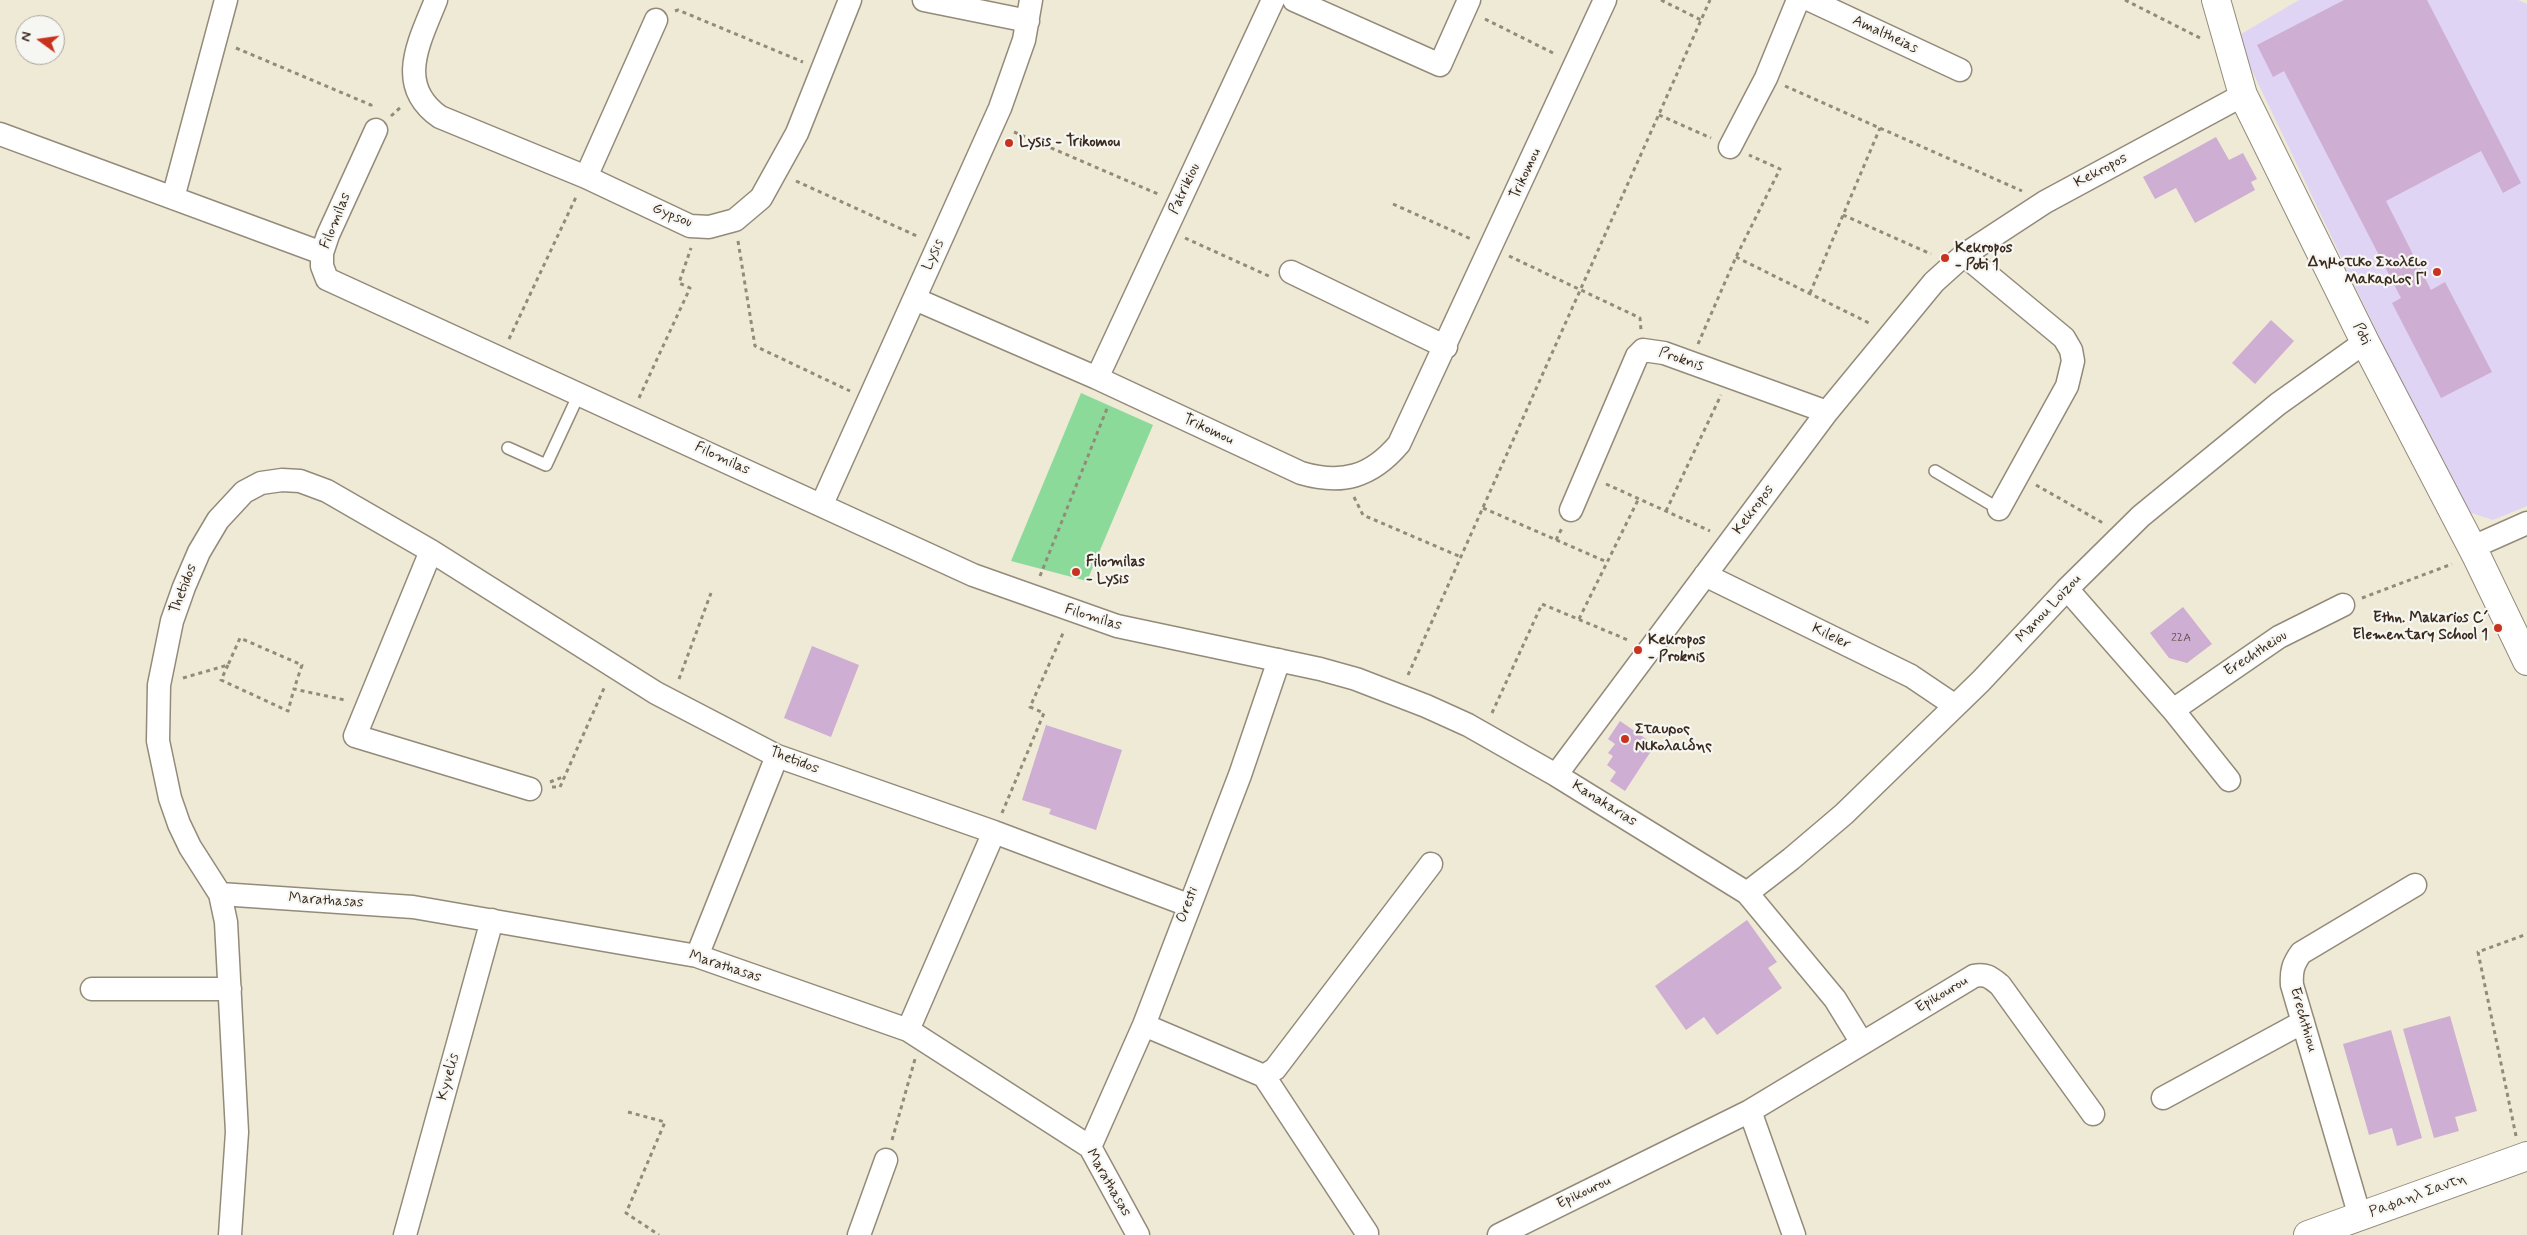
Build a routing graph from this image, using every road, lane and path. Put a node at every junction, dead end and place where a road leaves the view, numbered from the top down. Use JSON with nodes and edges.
{"nodes":[{"id":1,"x":226,"y":0,"type":"edge"},
{"id":2,"x":436,"y":0,"type":"edge"},
{"id":3,"x":850,"y":0,"type":"edge"},
{"id":4,"x":924,"y":0,"type":"edge"},
{"id":5,"x":1273,"y":0,"type":"edge"},
{"id":6,"x":1294,"y":0,"type":"edge"},
{"id":7,"x":1605,"y":0,"type":"edge"},
{"id":8,"x":1661,"y":0,"type":"edge"},
{"id":9,"x":1710,"y":0,"type":"edge"},
{"id":10,"x":1798,"y":0,"type":"edge"},
{"id":11,"x":1810,"y":0,"type":"edge"},
{"id":12,"x":2125,"y":0,"type":"edge"},
{"id":13,"x":2216,"y":0,"type":"edge"},
{"id":14,"x":1467,"y":5,"type":"edge"},
{"id":15,"x":1030,"y":11,"type":"edge"},
{"id":16,"x":656,"y":20,"type":"joint"},
{"id":17,"x":1701,"y":20,"type":"junction"},
{"id":18,"x":215,"y":39,"type":"junction"},
{"id":19,"x":2231,"y":54,"type":"junction"},
{"id":20,"x":1576,"y":64,"type":"junction"},
{"id":21,"x":822,"y":70,"type":"junction"},
{"id":22,"x":1960,"y":70,"type":"dead end"},
{"id":23,"x":1766,"y":78,"type":"junction"},
{"id":24,"x":418,"y":92,"type":"junction"},
{"id":25,"x":2243,"y":94,"type":"junction"},
{"id":26,"x":993,"y":124,"type":"junction"},
{"id":27,"x":1880,"y":128,"type":"junction"},
{"id":28,"x":376,"y":130,"type":"junction"},
{"id":29,"x":0,"y":134,"type":"edge"},
{"id":30,"x":1730,"y":147,"type":"dead end"},
{"id":31,"x":1780,"y":170,"type":"dead end"},
{"id":32,"x":775,"y":172,"type":"junction"},
{"id":33,"x":586,"y":177,"type":"junction"},
{"id":34,"x":173,"y":198,"type":"junction"},
{"id":35,"x":1179,"y":202,"type":"junction"},
{"id":36,"x":2045,"y":202,"type":"junction"},
{"id":37,"x":1394,"y":204,"type":"dead end"},
{"id":38,"x":1843,"y":215,"type":"junction"},
{"id":39,"x":735,"y":220,"type":"junction"},
{"id":40,"x":699,"y":227,"type":"junction"},
{"id":41,"x":1167,"y":229,"type":"junction"},
{"id":42,"x":938,"y":246,"type":"junction"},
{"id":43,"x":1491,"y":248,"type":"junction"},
{"id":44,"x":322,"y":253,"type":"junction"},
{"id":45,"x":1736,"y":257,"type":"junction"},
{"id":46,"x":1958,"y":260,"type":"junction"},
{"id":47,"x":1291,"y":272,"type":"joint"},
{"id":48,"x":1580,"y":290,"type":"junction"},
{"id":49,"x":1810,"y":294,"type":"junction"},
{"id":50,"x":915,"y":299,"type":"junction"},
{"id":51,"x":1890,"y":334,"type":"junction"},
{"id":52,"x":2365,"y":342,"type":"junction"},
{"id":53,"x":1446,"y":347,"type":"junction"},
{"id":54,"x":1643,"y":350,"type":"junction"},
{"id":55,"x":500,"y":358,"type":"junction"},
{"id":56,"x":1690,"y":362,"type":"junction"},
{"id":57,"x":1730,"y":377,"type":"junction"},
{"id":58,"x":1107,"y":382,"type":"junction"},
{"id":59,"x":579,"y":394,"type":"junction"},
{"id":60,"x":869,"y":400,"type":"junction"},
{"id":61,"x":1827,"y":412,"type":"junction"},
{"id":62,"x":630,"y":417,"type":"junction"},
{"id":63,"x":508,"y":448,"type":"dead end"},
{"id":64,"x":1935,"y":471,"type":"dead end"},
{"id":65,"x":1586,"y":474,"type":"junction"},
{"id":66,"x":2018,"y":474,"type":"junction"},
{"id":67,"x":1343,"y":478,"type":"junction"},
{"id":68,"x":1638,"y":500,"type":"junction"},
{"id":69,"x":822,"y":504,"type":"junction"},
{"id":70,"x":1483,"y":508,"type":"junction"},
{"id":71,"x":1999,"y":509,"type":"joint"},
{"id":72,"x":1571,"y":510,"type":"dead end"},
{"id":73,"x":1666,"y":511,"type":"junction"},
{"id":74,"x":2527,"y":523,"type":"edge"},
{"id":75,"x":2123,"y":534,"type":"junction"},
{"id":76,"x":1731,"y":541,"type":"junction"},
{"id":77,"x":2475,"y":551,"type":"junction"},
{"id":78,"x":431,"y":552,"type":"junction"},
{"id":79,"x":1462,"y":557,"type":"junction"},
{"id":80,"x":1607,"y":562,"type":"junction"},
{"id":81,"x":1705,"y":576,"type":"junction"},
{"id":82,"x":2066,"y":589,"type":"junction"},
{"id":83,"x":711,"y":593,"type":"dead end"},
{"id":84,"x":1031,"y":597,"type":"junction"},
{"id":85,"x":2343,"y":605,"type":"joint"},
{"id":86,"x":1072,"y":612,"type":"junction"},
{"id":87,"x":1579,"y":619,"type":"junction"},
{"id":88,"x":1650,"y":650,"type":"junction"},
{"id":89,"x":1279,"y":660,"type":"junction"},
{"id":90,"x":2527,"y":661,"type":"edge"},
{"id":91,"x":228,"y":665,"type":"junction"},
{"id":92,"x":610,"y":676,"type":"junction"},
{"id":93,"x":159,"y":685,"type":"junction"},
{"id":94,"x":294,"y":689,"type":"junction"},
{"id":95,"x":1398,"y":694,"type":"junction"},
{"id":96,"x":670,"y":701,"type":"junction"},
{"id":97,"x":1954,"y":705,"type":"junction"},
{"id":98,"x":368,"y":706,"type":"junction"},
{"id":99,"x":2173,"y":710,"type":"junction"},
{"id":100,"x":1483,"y":734,"type":"junction"},
{"id":101,"x":777,"y":756,"type":"junction"},
{"id":102,"x":1556,"y":775,"type":"junction"},
{"id":103,"x":2229,"y":780,"type":"dead end"},
{"id":104,"x":530,"y":789,"type":"junction"},
{"id":105,"x":994,"y":832,"type":"junction"},
{"id":106,"x":1431,"y":864,"type":"dead end"},
{"id":107,"x":2415,"y":884,"type":"dead end"},
{"id":108,"x":1747,"y":893,"type":"junction"},
{"id":109,"x":220,"y":894,"type":"junction"},
{"id":110,"x":1188,"y":905,"type":"junction"},
{"id":111,"x":492,"y":920,"type":"junction"},
{"id":112,"x":2527,"y":934,"type":"edge"},
{"id":113,"x":697,"y":956,"type":"junction"},
{"id":114,"x":92,"y":988,"type":"dead end"},
{"id":115,"x":230,"y":988,"type":"junction"},
{"id":116,"x":2303,"y":1022,"type":"junction"},
{"id":117,"x":1144,"y":1025,"type":"junction"},
{"id":118,"x":914,"y":1034,"type":"junction"},
{"id":119,"x":1862,"y":1043,"type":"junction"},
{"id":120,"x":1264,"y":1076,"type":"junction"},
{"id":121,"x":2163,"y":1098,"type":"dead end"},
{"id":122,"x":1750,"y":1111,"type":"junction"},
{"id":123,"x":628,"y":1112,"type":"dead end"},
{"id":124,"x":2093,"y":1114,"type":"dead end"},
{"id":125,"x":1090,"y":1147,"type":"junction"},
{"id":126,"x":2524,"y":1157,"type":"edge"},
{"id":127,"x":886,"y":1160,"type":"joint"},
{"id":128,"x":2360,"y":1217,"type":"junction"},
{"id":129,"x":1367,"y":1233,"type":"dead end"},
{"id":130,"x":230,"y":1235,"type":"edge"},
{"id":131,"x":406,"y":1235,"type":"edge"},
{"id":132,"x":659,"y":1235,"type":"edge"},
{"id":133,"x":860,"y":1235,"type":"edge"},
{"id":134,"x":1138,"y":1235,"type":"edge"},
{"id":135,"x":1499,"y":1235,"type":"edge"},
{"id":136,"x":1794,"y":1235,"type":"edge"},
{"id":137,"x":2308,"y":1235,"type":"edge"}],
"edges":[{"from":1,"to":18,"type":"street"},
{"from":2,"to":24,"type":"street"},
{"from":3,"to":21,"type":"street","name":"Gypsou"},
{"from":4,"to":15,"type":"street"},
{"from":5,"to":35,"type":"street","name":"Patrikiou"},
{"from":6,"to":14,"type":"street"},
{"from":7,"to":20,"type":"street","name":"Trikomou"},
{"from":8,"to":17,"type":"path"},
{"from":9,"to":17,"type":"path"},
{"from":10,"to":23,"type":"street"},
{"from":11,"to":22,"type":"street","name":"Amaltheias"},
{"from":12,"to":19,"type":"path"},
{"from":13,"to":19,"type":"street","name":"Poti"},
{"from":14,"to":20,"type":"path"},
{"from":15,"to":26,"type":"street","name":"Lysis"},
{"from":16,"to":21,"type":"path"},
{"from":16,"to":33,"type":"street"},
{"from":17,"to":48,"type":"path"},
{"from":18,"to":28,"type":"path"},
{"from":18,"to":34,"type":"street"},
{"from":19,"to":25,"type":"street","name":"Poti"},
{"from":20,"to":43,"type":"street","name":"Trikomou"},
{"from":21,"to":32,"type":"street","name":"Gypsou"},
{"from":23,"to":27,"type":"path"},
{"from":23,"to":30,"type":"street"},
{"from":24,"to":28,"type":"path"},
{"from":24,"to":33,"type":"street","name":"Gypsou"},
{"from":25,"to":36,"type":"street","name":"Kekropos"},
{"from":25,"to":52,"type":"street","name":"Poti"},
{"from":26,"to":35,"type":"path"},
{"from":26,"to":42,"type":"street","name":"Lysis"},
{"from":27,"to":36,"type":"path"},
{"from":27,"to":38,"type":"path"},
{"from":28,"to":44,"type":"street","name":"Filomilas"},
{"from":29,"to":34,"type":"street"},
{"from":31,"to":45,"type":"path"},
{"from":32,"to":39,"type":"street","name":"Gypsou"},
{"from":32,"to":42,"type":"path"},
{"from":33,"to":40,"type":"street","name":"Gypsou"},
{"from":33,"to":55,"type":"path"},
{"from":34,"to":44,"type":"street"},
{"from":35,"to":41,"type":"street","name":"Patrikiou"},
{"from":36,"to":46,"type":"street","name":"Kekropos"},
{"from":37,"to":43,"type":"path"},
{"from":38,"to":46,"type":"path"},
{"from":38,"to":49,"type":"path"},
{"from":39,"to":40,"type":"street","name":"Gypsou"},
{"from":39,"to":60,"type":"path"},
{"from":40,"to":62,"type":"path"},
{"from":41,"to":47,"type":"path"},
{"from":41,"to":58,"type":"street","name":"Patrikiou"},
{"from":42,"to":50,"type":"street","name":"Lysis"},
{"from":43,"to":48,"type":"path"},
{"from":43,"to":53,"type":"street","name":"Trikomou"},
{"from":44,"to":55,"type":"street","name":"Filomilas"},
{"from":45,"to":49,"type":"path"},
{"from":45,"to":56,"type":"path"},
{"from":46,"to":51,"type":"street","name":"Kekropos"},
{"from":46,"to":66,"type":"street"},
{"from":47,"to":53,"type":"street"},
{"from":48,"to":54,"type":"path"},
{"from":48,"to":70,"type":"path"},
{"from":49,"to":51,"type":"path"},
{"from":50,"to":58,"type":"street","name":"Trikomou"},
{"from":50,"to":60,"type":"street","name":"Lysis"},
{"from":51,"to":61,"type":"street","name":"Kekropos"},
{"from":52,"to":75,"type":"street","name":"Manou Loizou"},
{"from":52,"to":77,"type":"street","name":"Poti"},
{"from":53,"to":67,"type":"street","name":"Trikomou"},
{"from":54,"to":56,"type":"street","name":"Proknis"},
{"from":54,"to":65,"type":"street","name":"Proknis"},
{"from":55,"to":59,"type":"street","name":"Filomilas"},
{"from":56,"to":57,"type":"street","name":"Proknis"},
{"from":57,"to":61,"type":"street","name":"Proknis"},
{"from":57,"to":73,"type":"path"},
{"from":58,"to":67,"type":"street","name":"Trikomou"},
{"from":58,"to":84,"type":"path"},
{"from":59,"to":62,"type":"street","name":"Filomilas"},
{"from":59,"to":63,"type":"lane"},
{"from":60,"to":69,"type":"street","name":"Lysis"},
{"from":61,"to":76,"type":"street","name":"Kekropos"},
{"from":62,"to":69,"type":"street","name":"Filomilas"},
{"from":64,"to":71,"type":"lane"},
{"from":65,"to":68,"type":"path"},
{"from":65,"to":72,"type":"street","name":"Proknis"},
{"from":66,"to":71,"type":"street"},
{"from":66,"to":75,"type":"path"},
{"from":67,"to":79,"type":"path"},
{"from":68,"to":73,"type":"path"},
{"from":68,"to":80,"type":"path"},
{"from":69,"to":84,"type":"street","name":"Filomilas"},
{"from":70,"to":79,"type":"path"},
{"from":70,"to":80,"type":"path"},
{"from":73,"to":76,"type":"path"},
{"from":74,"to":77,"type":"street"},
{"from":75,"to":82,"type":"street","name":"Manou Loizou"},
{"from":76,"to":81,"type":"street","name":"Kekropos"},
{"from":77,"to":85,"type":"path"},
{"from":77,"to":90,"type":"street","name":"Poti"},
{"from":78,"to":92,"type":"street","name":"Thetidos"},
{"from":78,"to":93,"type":"street","name":"Thetidos"},
{"from":78,"to":98,"type":"street"},
{"from":79,"to":95,"type":"path"},
{"from":80,"to":87,"type":"path"},
{"from":81,"to":88,"type":"street","name":"Kekropos"},
{"from":81,"to":97,"type":"street","name":"Kileler"},
{"from":82,"to":97,"type":"street","name":"Manou Loizou"},
{"from":82,"to":99,"type":"street"},
{"from":83,"to":96,"type":"path"},
{"from":84,"to":86,"type":"street","name":"Filomilas"},
{"from":85,"to":99,"type":"street","name":"Erechtheiou"},
{"from":86,"to":89,"type":"street","name":"Filomilas"},
{"from":86,"to":105,"type":"path"},
{"from":87,"to":88,"type":"path"},
{"from":87,"to":100,"type":"path"},
{"from":88,"to":102,"type":"street","name":"Kekropos"},
{"from":89,"to":95,"type":"street","name":"Kanakarias"},
{"from":89,"to":110,"type":"street","name":"Oresti"},
{"from":91,"to":93,"type":"path"},
{"from":91,"to":94,"type":"path"},
{"from":91,"to":94,"type":"path"},
{"from":92,"to":96,"type":"street","name":"Thetidos"},
{"from":92,"to":104,"type":"path"},
{"from":92,"to":104,"type":"path"},
{"from":93,"to":109,"type":"street","name":"Thetidos"},
{"from":94,"to":98,"type":"path"},
{"from":95,"to":100,"type":"street","name":"Kanakarias"},
{"from":96,"to":101,"type":"street","name":"Thetidos"},
{"from":97,"to":108,"type":"street","name":"Manou Loizou"},
{"from":98,"to":104,"type":"street"},
{"from":99,"to":103,"type":"street"},
{"from":100,"to":102,"type":"street","name":"Kanakarias"},
{"from":101,"to":105,"type":"street","name":"Thetidos"},
{"from":101,"to":113,"type":"street"},
{"from":102,"to":108,"type":"street","name":"Kanakarias"},
{"from":105,"to":110,"type":"street","name":"Thetidos"},
{"from":105,"to":118,"type":"street"},
{"from":106,"to":120,"type":"street"},
{"from":107,"to":116,"type":"street","name":"Erechthiou"},
{"from":108,"to":119,"type":"street","name":"Kanakarias"},
{"from":109,"to":111,"type":"street","name":"Marathasas"},
{"from":109,"to":115,"type":"street"},
{"from":110,"to":117,"type":"street","name":"Oresti"},
{"from":111,"to":113,"type":"street","name":"Marathasas"},
{"from":111,"to":131,"type":"street","name":"Kyvelis"},
{"from":112,"to":126,"type":"path"},
{"from":113,"to":118,"type":"street","name":"Marathasas"},
{"from":114,"to":115,"type":"street"},
{"from":115,"to":130,"type":"street"},
{"from":116,"to":121,"type":"street"},
{"from":116,"to":128,"type":"street","name":"Erechthiou"},
{"from":117,"to":120,"type":"street"},
{"from":117,"to":125,"type":"street","name":"Oresti"},
{"from":118,"to":125,"type":"street","name":"Marathasas"},
{"from":118,"to":127,"type":"path"},
{"from":119,"to":122,"type":"street","name":"Epikourou"},
{"from":119,"to":124,"type":"street","name":"Epikourou"},
{"from":120,"to":129,"type":"street"},
{"from":122,"to":135,"type":"street","name":"Epikourou"},
{"from":122,"to":136,"type":"street"},
{"from":123,"to":132,"type":"path"},
{"from":125,"to":134,"type":"street","name":"Marathasas"},
{"from":126,"to":128,"type":"street","name":"Ραφαηλ Σαντη"},
{"from":127,"to":133,"type":"street"},
{"from":128,"to":137,"type":"street","name":"Ραφαηλ Σαντη"}]}
